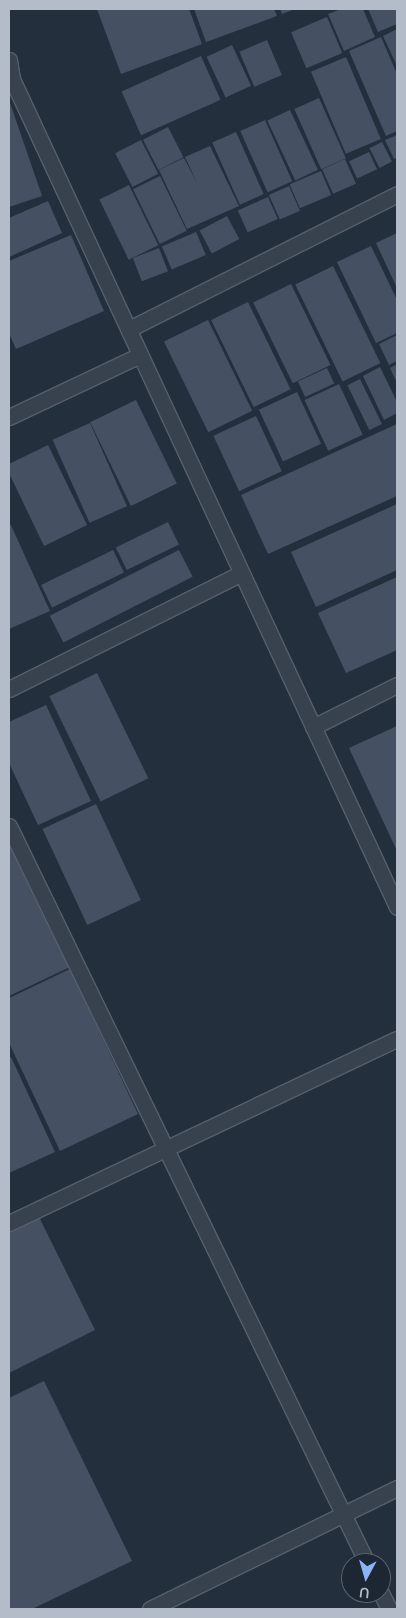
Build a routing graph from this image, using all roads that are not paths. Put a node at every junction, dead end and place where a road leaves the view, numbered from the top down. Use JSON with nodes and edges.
{"nodes":[{"id":1,"x":9,"y":60,"type":"edge"},
{"id":2,"x":397,"y":194,"type":"edge"},
{"id":3,"x":129,"y":329,"type":"junction"},
{"id":4,"x":140,"y":355,"type":"junction"},
{"id":5,"x":9,"y":418,"type":"edge"},
{"id":6,"x":242,"y":573,"type":"junction"},
{"id":7,"x":397,"y":685,"type":"edge"},
{"id":8,"x":9,"y":688,"type":"edge"},
{"id":9,"x":313,"y":727,"type":"junction"},
{"id":10,"x":9,"y":826,"type":"edge"},
{"id":11,"x":397,"y":907,"type":"edge"},
{"id":12,"x":397,"y":1039,"type":"edge"},
{"id":13,"x":166,"y":1151,"type":"junction"},
{"id":14,"x":9,"y":1223,"type":"edge"},
{"id":15,"x":397,"y":1488,"type":"edge"},
{"id":16,"x":343,"y":1514,"type":"junction"},
{"id":17,"x":362,"y":1553,"type":"edge"},
{"id":18,"x":150,"y":1609,"type":"edge"}],
"edges":[{"from":1,"to":3,"type":"lane"},
{"from":2,"to":3,"type":"lane"},
{"from":3,"to":4,"type":"lane"},
{"from":4,"to":5,"type":"lane"},
{"from":4,"to":6,"type":"lane"},
{"from":6,"to":8,"type":"lane"},
{"from":6,"to":9,"type":"lane"},
{"from":7,"to":9,"type":"lane"},
{"from":9,"to":11,"type":"lane"},
{"from":10,"to":13,"type":"lane"},
{"from":12,"to":13,"type":"lane"},
{"from":13,"to":14,"type":"lane"},
{"from":13,"to":16,"type":"lane"},
{"from":15,"to":16,"type":"lane"},
{"from":16,"to":17,"type":"lane"},
{"from":16,"to":18,"type":"lane"}]}
